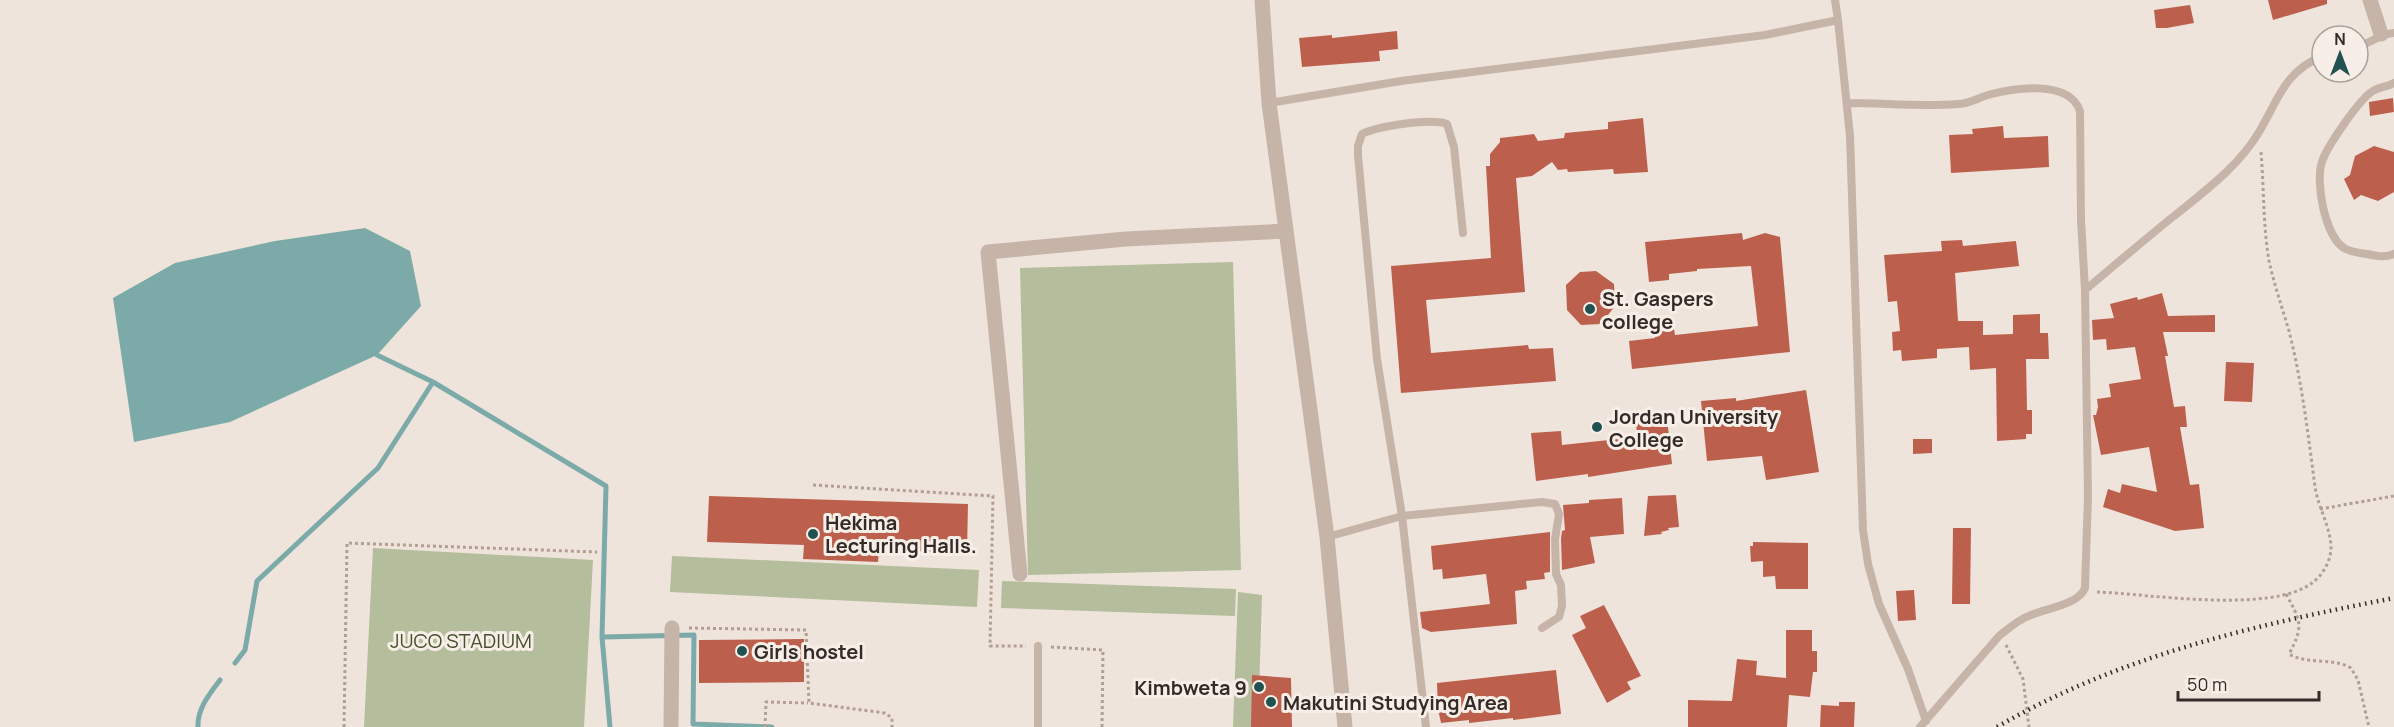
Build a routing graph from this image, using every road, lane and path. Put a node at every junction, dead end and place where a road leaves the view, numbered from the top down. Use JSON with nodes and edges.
{"nodes":[{"id":1,"x":1262,"y":0,"type":"edge"},
{"id":2,"x":1835,"y":0,"type":"edge"},
{"id":3,"x":2370,"y":0,"type":"edge"},
{"id":4,"x":1838,"y":20,"type":"junction"},
{"id":5,"x":2388,"y":33,"type":"edge"},
{"id":6,"x":2370,"y":43,"type":"edge"},
{"id":7,"x":2310,"y":61,"type":"edge"},
{"id":8,"x":2394,"y":83,"type":"edge"},
{"id":9,"x":1269,"y":103,"type":"junction"},
{"id":10,"x":1847,"y":103,"type":"junction"},
{"id":11,"x":2259,"y":133,"type":"junction"},
{"id":12,"x":1286,"y":231,"type":"junction"},
{"id":13,"x":1463,"y":233,"type":"dead end"},
{"id":14,"x":2394,"y":254,"type":"edge"},
{"id":15,"x":2085,"y":290,"type":"junction"},
{"id":16,"x":813,"y":485,"type":"dead end"},
{"id":17,"x":2394,"y":496,"type":"edge"},
{"id":18,"x":2320,"y":509,"type":"junction"},
{"id":19,"x":1401,"y":516,"type":"junction"},
{"id":20,"x":1327,"y":537,"type":"junction"},
{"id":21,"x":597,"y":552,"type":"dead end"},
{"id":22,"x":1020,"y":574,"type":"dead end"},
{"id":23,"x":2084,"y":592,"type":"junction"},
{"id":24,"x":2286,"y":594,"type":"junction"},
{"id":25,"x":672,"y":628,"type":"joint"},
{"id":26,"x":1542,"y":628,"type":"dead end"},
{"id":27,"x":2000,"y":636,"type":"junction"},
{"id":28,"x":1038,"y":646,"type":"junction"},
{"id":29,"x":809,"y":704,"type":"junction"},
{"id":30,"x":1923,"y":724,"type":"edge"},
{"id":31,"x":344,"y":727,"type":"edge"},
{"id":32,"x":671,"y":727,"type":"edge"},
{"id":33,"x":765,"y":727,"type":"edge"},
{"id":34,"x":892,"y":727,"type":"edge"},
{"id":35,"x":1038,"y":727,"type":"edge"},
{"id":36,"x":1102,"y":727,"type":"edge"},
{"id":37,"x":1345,"y":727,"type":"edge"},
{"id":38,"x":1426,"y":727,"type":"edge"},
{"id":39,"x":2028,"y":727,"type":"edge"},
{"id":40,"x":2368,"y":727,"type":"edge"}],
"edges":[{"from":1,"to":9,"type":"street"},
{"from":2,"to":4,"type":"lane"},
{"from":3,"to":5,"type":"street"},
{"from":4,"to":9,"type":"lane"},
{"from":4,"to":10,"type":"lane"},
{"from":5,"to":6,"type":"lane"},
{"from":7,"to":11,"type":"lane"},
{"from":8,"to":14,"type":"lane"},
{"from":9,"to":12,"type":"street"},
{"from":10,"to":15,"type":"lane"},
{"from":10,"to":30,"type":"lane"},
{"from":11,"to":15,"type":"lane"},
{"from":11,"to":18,"type":"path"},
{"from":12,"to":20,"type":"street"},
{"from":12,"to":22,"type":"street"},
{"from":13,"to":19,"type":"lane"},
{"from":15,"to":23,"type":"lane"},
{"from":16,"to":28,"type":"path"},
{"from":17,"to":18,"type":"path"},
{"from":18,"to":24,"type":"path"},
{"from":19,"to":20,"type":"lane"},
{"from":19,"to":26,"type":"lane"},
{"from":19,"to":38,"type":"lane"},
{"from":20,"to":37,"type":"street"},
{"from":21,"to":31,"type":"path"},
{"from":23,"to":24,"type":"path"},
{"from":23,"to":27,"type":"lane"},
{"from":24,"to":40,"type":"path"},
{"from":25,"to":29,"type":"path"},
{"from":25,"to":32,"type":"street"},
{"from":27,"to":30,"type":"lane"},
{"from":27,"to":39,"type":"path"},
{"from":28,"to":35,"type":"lane"},
{"from":28,"to":36,"type":"path"},
{"from":29,"to":33,"type":"path"},
{"from":29,"to":34,"type":"path"}]}
